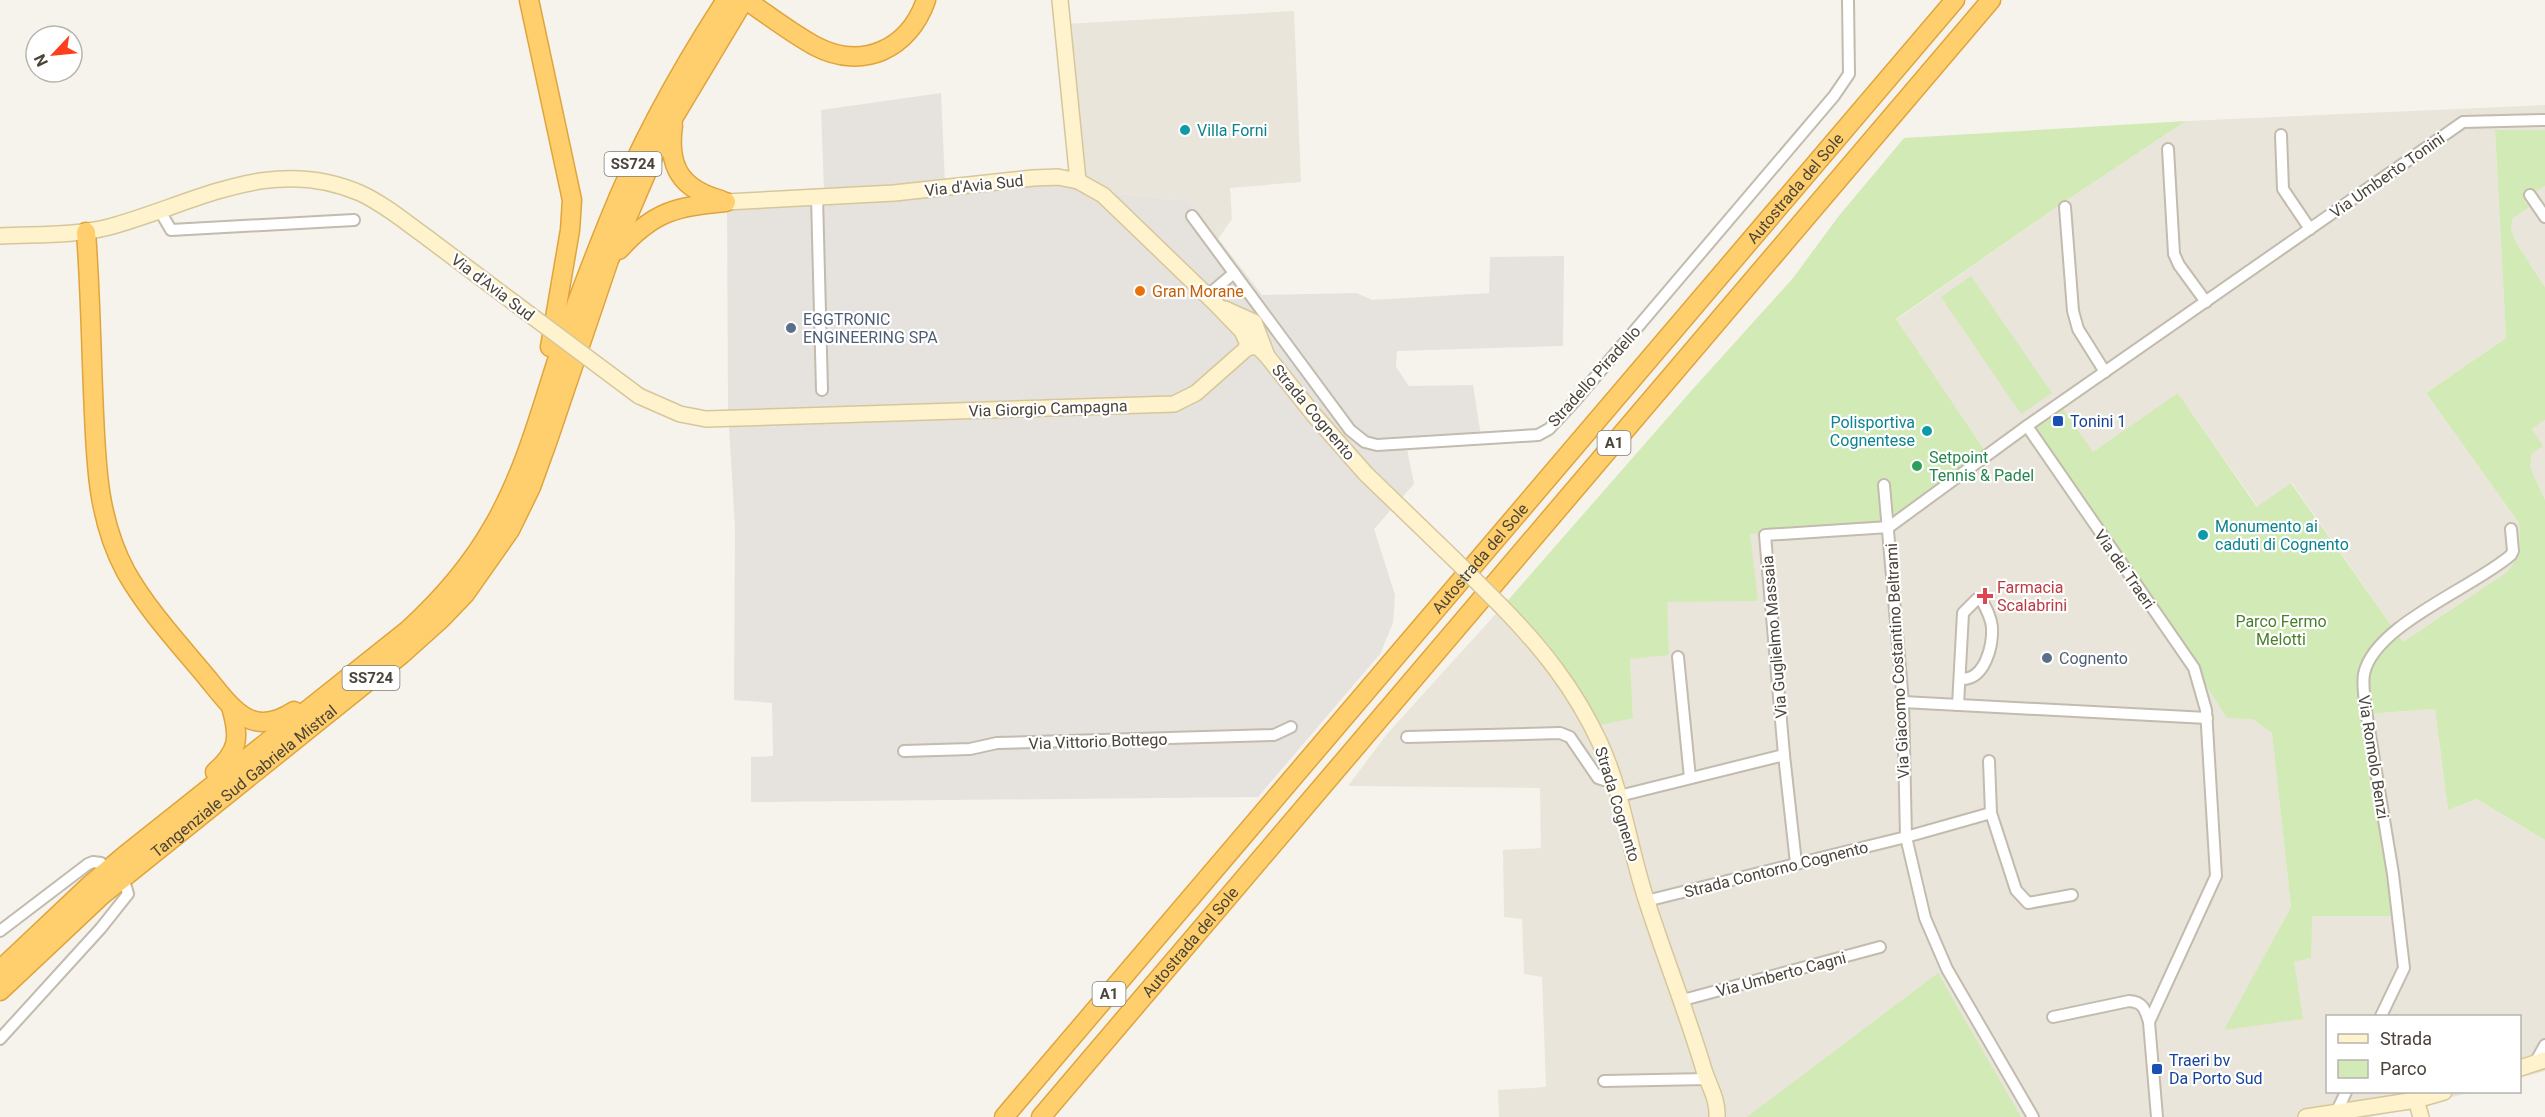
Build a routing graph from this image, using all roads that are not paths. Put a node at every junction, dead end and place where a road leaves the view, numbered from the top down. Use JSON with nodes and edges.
{"nodes":[{"id":1,"x":529,"y":0,"type":"edge"},
{"id":2,"x":726,"y":0,"type":"edge"},
{"id":3,"x":745,"y":0,"type":"edge"},
{"id":4,"x":926,"y":0,"type":"edge"},
{"id":5,"x":1060,"y":0,"type":"edge"},
{"id":6,"x":1848,"y":0,"type":"edge"},
{"id":7,"x":1955,"y":0,"type":"edge"},
{"id":8,"x":1991,"y":0,"type":"edge"},
{"id":9,"x":675,"y":115,"type":"junction"},
{"id":10,"x":2545,"y":120,"type":"edge"},
{"id":11,"x":2280,"y":135,"type":"dead end"},
{"id":12,"x":2168,"y":149,"type":"dead end"},
{"id":13,"x":1078,"y":181,"type":"junction"},
{"id":14,"x":2530,"y":195,"type":"dead end"},
{"id":15,"x":817,"y":197,"type":"junction"},
{"id":16,"x":726,"y":202,"type":"junction"},
{"id":17,"x":2065,"y":207,"type":"dead end"},
{"id":18,"x":160,"y":211,"type":"junction"},
{"id":19,"x":1192,"y":216,"type":"dead end"},
{"id":20,"x":2545,"y":217,"type":"edge"},
{"id":21,"x":354,"y":220,"type":"dead end"},
{"id":22,"x":2310,"y":229,"type":"junction"},
{"id":23,"x":86,"y":232,"type":"junction"},
{"id":24,"x":0,"y":236,"type":"edge"},
{"id":25,"x":609,"y":260,"type":"junction"},
{"id":26,"x":1234,"y":273,"type":"junction"},
{"id":27,"x":1211,"y":299,"type":"junction"},
{"id":28,"x":2206,"y":302,"type":"junction"},
{"id":29,"x":1250,"y":347,"type":"junction"},
{"id":30,"x":1267,"y":356,"type":"junction"},
{"id":31,"x":563,"y":367,"type":"junction"},
{"id":32,"x":2105,"y":372,"type":"junction"},
{"id":33,"x":822,"y":390,"type":"dead end"},
{"id":34,"x":823,"y":416,"type":"joint"},
{"id":35,"x":2027,"y":426,"type":"junction"},
{"id":36,"x":531,"y":440,"type":"junction"},
{"id":37,"x":1884,"y":485,"type":"dead end"},
{"id":38,"x":1889,"y":527,"type":"junction"},
{"id":39,"x":2511,"y":529,"type":"dead end"},
{"id":40,"x":1678,"y":657,"type":"dead end"},
{"id":41,"x":358,"y":670,"type":"junction"},
{"id":42,"x":1960,"y":679,"type":"junction"},
{"id":43,"x":1903,"y":702,"type":"junction"},
{"id":44,"x":1959,"y":705,"type":"junction"},
{"id":45,"x":231,"y":707,"type":"junction"},
{"id":46,"x":2206,"y":718,"type":"junction"},
{"id":47,"x":1291,"y":727,"type":"dead end"},
{"id":48,"x":1407,"y":737,"type":"dead end"},
{"id":49,"x":904,"y":751,"type":"dead end"},
{"id":50,"x":1784,"y":755,"type":"junction"},
{"id":51,"x":1989,"y":761,"type":"dead end"},
{"id":52,"x":1612,"y":776,"type":"junction"},
{"id":53,"x":1690,"y":778,"type":"junction"},
{"id":54,"x":1625,"y":795,"type":"junction"},
{"id":55,"x":1991,"y":813,"type":"junction"},
{"id":56,"x":1906,"y":837,"type":"junction"},
{"id":57,"x":131,"y":851,"type":"junction"},
{"id":58,"x":1796,"y":862,"type":"junction"},
{"id":59,"x":101,"y":863,"type":"dead end"},
{"id":60,"x":126,"y":887,"type":"dead end"},
{"id":61,"x":2073,"y":895,"type":"dead end"},
{"id":62,"x":1646,"y":901,"type":"junction"},
{"id":63,"x":0,"y":930,"type":"edge"},
{"id":64,"x":1880,"y":947,"type":"dead end"},
{"id":65,"x":0,"y":970,"type":"edge"},
{"id":66,"x":0,"y":991,"type":"edge"},
{"id":67,"x":1683,"y":1000,"type":"junction"},
{"id":68,"x":2382,"y":1015,"type":"edge"},
{"id":69,"x":2053,"y":1017,"type":"dead end"},
{"id":70,"x":2149,"y":1022,"type":"junction"},
{"id":71,"x":0,"y":1039,"type":"edge"},
{"id":72,"x":2545,"y":1045,"type":"edge"},
{"id":73,"x":2540,"y":1062,"type":"edge"},
{"id":74,"x":2521,"y":1068,"type":"edge"},
{"id":75,"x":1707,"y":1079,"type":"junction"},
{"id":76,"x":1604,"y":1081,"type":"dead end"},
{"id":77,"x":2346,"y":1093,"type":"edge"},
{"id":78,"x":2440,"y":1093,"type":"edge"},
{"id":79,"x":2416,"y":1100,"type":"junction"},
{"id":80,"x":2336,"y":1113,"type":"junction"},
{"id":81,"x":1005,"y":1117,"type":"edge"},
{"id":82,"x":1041,"y":1117,"type":"edge"},
{"id":83,"x":1717,"y":1117,"type":"edge"},
{"id":84,"x":2032,"y":1117,"type":"edge"},
{"id":85,"x":2157,"y":1117,"type":"edge"},
{"id":86,"x":2306,"y":1117,"type":"edge"},
{"id":87,"x":2421,"y":1117,"type":"edge"}],
"edges":[{"from":1,"to":36,"type":"highway"},
{"from":2,"to":31,"type":"highway","number":"SS724"},
{"from":3,"to":4,"type":"highway"},
{"from":3,"to":9,"type":"highway","number":"SS724"},
{"from":5,"to":13,"type":"street"},
{"from":6,"to":26,"type":"street","name":"Stradello Piradello"},
{"from":7,"to":81,"type":"highway","name":"Autostrada del Sole","number":"A1"},
{"from":8,"to":82,"type":"highway","name":"Autostrada del Sole","number":"A1"},
{"from":9,"to":16,"type":"highway"},
{"from":9,"to":25,"type":"highway","number":"SS724"},
{"from":10,"to":22,"type":"street","name":"Via Umberto Tonini"},
{"from":11,"to":22,"type":"street"},
{"from":12,"to":28,"type":"street"},
{"from":13,"to":15,"type":"street","name":"Via d'Avia Sud"},
{"from":13,"to":27,"type":"street","name":"Strada Cognento"},
{"from":14,"to":20,"type":"street"},
{"from":15,"to":16,"type":"street","name":"Via d'Avia Sud"},
{"from":15,"to":33,"type":"street"},
{"from":16,"to":25,"type":"highway"},
{"from":17,"to":32,"type":"street"},
{"from":18,"to":21,"type":"street"},
{"from":18,"to":23,"type":"street","name":"Via d'Avia Sud"},
{"from":18,"to":34,"type":"street","name":"Via d'Avia Sud","bridge":true},
{"from":19,"to":26,"type":"street"},
{"from":22,"to":28,"type":"street","name":"Via Umberto Tonini"},
{"from":23,"to":24,"type":"street","name":"Via d'Avia Sud"},
{"from":23,"to":45,"type":"highway"},
{"from":25,"to":31,"type":"highway","number":"SS724"},
{"from":26,"to":27,"type":"street"},
{"from":27,"to":29,"type":"street","name":"Strada Cognento"},
{"from":27,"to":30,"type":"street","name":"Strada Cognento"},
{"from":28,"to":32,"type":"street","name":"Via Umberto Tonini"},
{"from":29,"to":30,"type":"street","name":"Strada Cognento"},
{"from":29,"to":34,"type":"street","name":"Via Giorgio Campagna"},
{"from":30,"to":52,"type":"street","name":"Strada Cognento","bridge":true},
{"from":31,"to":36,"type":"highway","name":"Tangenziale Sud Gabriela Mistral","number":"SS724"},
{"from":31,"to":66,"type":"highway","name":"Tangenziale Sud Gabriela Mistral","number":"SS724"},
{"from":32,"to":35,"type":"street","name":"Via Umberto Tonini"},
{"from":35,"to":38,"type":"street","name":"Via Umberto Tonini"},
{"from":35,"to":46,"type":"street","name":"Via dei Traeri"},
{"from":36,"to":41,"type":"highway","name":"Tangenziale Sud Gabriela Mistral","number":"SS724"},
{"from":37,"to":38,"type":"street","name":"Via Giacomo Costantino Beltrami"},
{"from":38,"to":43,"type":"street","name":"Via Giacomo Costantino Beltrami"},
{"from":38,"to":50,"type":"street","name":"Via Guglielmo Massaia"},
{"from":39,"to":68,"type":"street","name":"Via Romolo Benzi"},
{"from":40,"to":53,"type":"street"},
{"from":41,"to":45,"type":"highway"},
{"from":41,"to":57,"type":"highway","name":"Tangenziale Sud Gabriela Mistral","number":"SS724"},
{"from":42,"to":42,"type":"street"},
{"from":42,"to":44,"type":"street"},
{"from":43,"to":44,"type":"street"},
{"from":43,"to":56,"type":"street","name":"Via Giacomo Costantino Beltrami"},
{"from":44,"to":46,"type":"street"},
{"from":45,"to":57,"type":"highway"},
{"from":46,"to":70,"type":"street","name":"Via dei Traeri"},
{"from":47,"to":49,"type":"street","name":"Via Vittorio Bottego"},
{"from":48,"to":52,"type":"street"},
{"from":50,"to":53,"type":"street"},
{"from":50,"to":58,"type":"street","name":"Via Guglielmo Massaia"},
{"from":51,"to":55,"type":"street"},
{"from":52,"to":54,"type":"street","name":"Strada Cognento"},
{"from":53,"to":54,"type":"street"},
{"from":54,"to":62,"type":"street","name":"Strada Cognento"},
{"from":55,"to":56,"type":"street","name":"Strada Contorno Cognento"},
{"from":55,"to":61,"type":"street"},
{"from":56,"to":58,"type":"street","name":"Strada Contorno Cognento"},
{"from":56,"to":84,"type":"street"},
{"from":57,"to":65,"type":"highway","name":"Tangenziale Sud Gabriela Mistral","number":"SS724"},
{"from":58,"to":62,"type":"street","name":"Strada Contorno Cognento"},
{"from":59,"to":63,"type":"street"},
{"from":60,"to":71,"type":"street"},
{"from":62,"to":67,"type":"street","name":"Strada Cognento"},
{"from":64,"to":67,"type":"street","name":"Via Umberto Cagni"},
{"from":67,"to":75,"type":"street","name":"Strada Cognento"},
{"from":69,"to":70,"type":"street"},
{"from":70,"to":85,"type":"street","name":"Via dei Traeri"},
{"from":72,"to":73,"type":"street"},
{"from":73,"to":74,"type":"street"},
{"from":75,"to":76,"type":"street"},
{"from":75,"to":83,"type":"street","name":"Strada Cognento"},
{"from":77,"to":80,"type":"street"},
{"from":78,"to":79,"type":"street"},
{"from":79,"to":80,"type":"street"},
{"from":79,"to":87,"type":"street"},
{"from":80,"to":86,"type":"street"}]}
